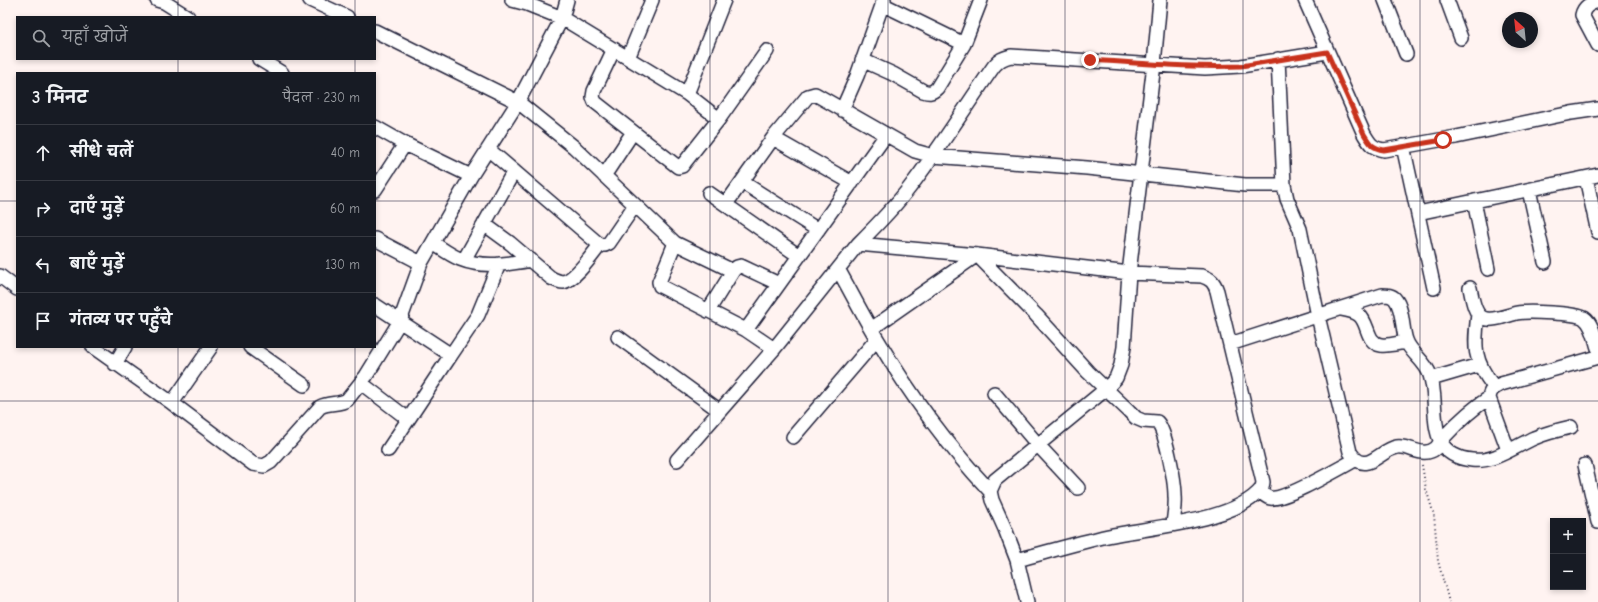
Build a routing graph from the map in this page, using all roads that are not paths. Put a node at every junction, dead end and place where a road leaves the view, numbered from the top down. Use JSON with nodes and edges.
{"nodes":[{"id":1,"x":157,"y":0,"type":"edge"},
{"id":2,"x":310,"y":0,"type":"edge"},
{"id":3,"x":512,"y":0,"type":"edge"},
{"id":4,"x":567,"y":0,"type":"edge"},
{"id":5,"x":652,"y":0,"type":"edge"},
{"id":6,"x":724,"y":0,"type":"edge"},
{"id":7,"x":981,"y":0,"type":"edge"},
{"id":8,"x":1160,"y":0,"type":"edge"},
{"id":9,"x":1305,"y":0,"type":"edge"},
{"id":10,"x":1385,"y":0,"type":"edge"},
{"id":11,"x":1447,"y":0,"type":"edge"},
{"id":12,"x":1598,"y":1,"type":"edge"},
{"id":13,"x":883,"y":2,"type":"edge"},
{"id":14,"x":186,"y":16,"type":"edge"},
{"id":15,"x":344,"y":16,"type":"edge"},
{"id":16,"x":562,"y":18,"type":"junction"},
{"id":17,"x":376,"y":31,"type":"edge"},
{"id":18,"x":1461,"y":38,"type":"dead end"},
{"id":19,"x":964,"y":44,"type":"junction"},
{"id":20,"x":1598,"y":45,"type":"edge"},
{"id":21,"x":614,"y":49,"type":"junction"},
{"id":22,"x":767,"y":51,"type":"dead end"},
{"id":23,"x":1327,"y":52,"type":"junction"},
{"id":24,"x":1406,"y":54,"type":"dead end"},
{"id":25,"x":628,"y":58,"type":"junction"},
{"id":26,"x":1278,"y":59,"type":"junction"},
{"id":27,"x":260,"y":60,"type":"edge"},
{"id":28,"x":862,"y":60,"type":"junction"},
{"id":29,"x":1154,"y":64,"type":"junction"},
{"id":30,"x":280,"y":72,"type":"edge"},
{"id":31,"x":687,"y":94,"type":"junction"},
{"id":32,"x":518,"y":102,"type":"junction"},
{"id":33,"x":1598,"y":109,"type":"edge"},
{"id":34,"x":842,"y":110,"type":"junction"},
{"id":35,"x":718,"y":119,"type":"junction"},
{"id":36,"x":376,"y":128,"type":"edge"},
{"id":37,"x":633,"y":132,"type":"junction"},
{"id":38,"x":886,"y":135,"type":"junction"},
{"id":39,"x":773,"y":138,"type":"junction"},
{"id":40,"x":405,"y":144,"type":"junction"},
{"id":41,"x":1403,"y":146,"type":"junction"},
{"id":42,"x":488,"y":149,"type":"junction"},
{"id":43,"x":933,"y":156,"type":"junction"},
{"id":44,"x":514,"y":171,"type":"junction"},
{"id":45,"x":1142,"y":173,"type":"junction"},
{"id":46,"x":471,"y":176,"type":"junction"},
{"id":47,"x":604,"y":176,"type":"junction"},
{"id":48,"x":1592,"y":176,"type":"edge"},
{"id":49,"x":742,"y":182,"type":"junction"},
{"id":50,"x":852,"y":183,"type":"junction"},
{"id":51,"x":1284,"y":185,"type":"junction"},
{"id":52,"x":376,"y":188,"type":"edge"},
{"id":53,"x":1529,"y":190,"type":"junction"},
{"id":54,"x":709,"y":193,"type":"dead end"},
{"id":55,"x":1474,"y":202,"type":"junction"},
{"id":56,"x":726,"y":204,"type":"junction"},
{"id":57,"x":635,"y":205,"type":"junction"},
{"id":58,"x":1418,"y":213,"type":"junction"},
{"id":59,"x":484,"y":224,"type":"junction"},
{"id":60,"x":818,"y":230,"type":"junction"},
{"id":61,"x":1598,"y":232,"type":"edge"},
{"id":62,"x":376,"y":240,"type":"edge"},
{"id":63,"x":432,"y":243,"type":"junction"},
{"id":64,"x":675,"y":243,"type":"junction"},
{"id":65,"x":858,"y":244,"type":"junction"},
{"id":66,"x":600,"y":245,"type":"junction"},
{"id":67,"x":977,"y":255,"type":"junction"},
{"id":68,"x":799,"y":256,"type":"junction"},
{"id":69,"x":464,"y":260,"type":"junction"},
{"id":70,"x":530,"y":260,"type":"junction"},
{"id":71,"x":1545,"y":262,"type":"dead end"},
{"id":72,"x":421,"y":263,"type":"junction"},
{"id":73,"x":499,"y":264,"type":"junction"},
{"id":74,"x":838,"y":269,"type":"junction"},
{"id":75,"x":1488,"y":269,"type":"dead end"},
{"id":76,"x":732,"y":271,"type":"junction"},
{"id":77,"x":1129,"y":273,"type":"junction"},
{"id":78,"x":0,"y":276,"type":"edge"},
{"id":79,"x":779,"y":284,"type":"junction"},
{"id":80,"x":16,"y":288,"type":"edge"},
{"id":81,"x":1434,"y":288,"type":"dead end"},
{"id":82,"x":1470,"y":288,"type":"dead end"},
{"id":83,"x":376,"y":305,"type":"edge"},
{"id":84,"x":1341,"y":309,"type":"junction"},
{"id":85,"x":708,"y":311,"type":"junction"},
{"id":86,"x":1478,"y":314,"type":"junction"},
{"id":87,"x":1318,"y":316,"type":"junction"},
{"id":88,"x":400,"y":321,"type":"junction"},
{"id":89,"x":746,"y":330,"type":"junction"},
{"id":90,"x":874,"y":334,"type":"junction"},
{"id":91,"x":618,"y":336,"type":"dead end"},
{"id":92,"x":1406,"y":342,"type":"junction"},
{"id":93,"x":1230,"y":344,"type":"junction"},
{"id":94,"x":94,"y":348,"type":"edge"},
{"id":95,"x":124,"y":348,"type":"edge"},
{"id":96,"x":210,"y":348,"type":"edge"},
{"id":97,"x":251,"y":348,"type":"edge"},
{"id":98,"x":1598,"y":348,"type":"edge"},
{"id":99,"x":774,"y":349,"type":"junction"},
{"id":100,"x":451,"y":355,"type":"junction"},
{"id":101,"x":1598,"y":357,"type":"edge"},
{"id":102,"x":115,"y":364,"type":"junction"},
{"id":103,"x":1479,"y":365,"type":"junction"},
{"id":104,"x":1431,"y":379,"type":"junction"},
{"id":105,"x":361,"y":383,"type":"junction"},
{"id":106,"x":304,"y":385,"type":"dead end"},
{"id":107,"x":1106,"y":389,"type":"junction"},
{"id":108,"x":994,"y":393,"type":"dead end"},
{"id":109,"x":1492,"y":393,"type":"junction"},
{"id":110,"x":172,"y":403,"type":"junction"},
{"id":111,"x":720,"y":411,"type":"junction"},
{"id":112,"x":408,"y":419,"type":"junction"},
{"id":113,"x":1571,"y":427,"type":"dead end"},
{"id":114,"x":793,"y":437,"type":"dead end"},
{"id":115,"x":1440,"y":442,"type":"junction"},
{"id":116,"x":1038,"y":445,"type":"junction"},
{"id":117,"x":388,"y":450,"type":"dead end"},
{"id":118,"x":1508,"y":450,"type":"junction"},
{"id":119,"x":678,"y":460,"type":"dead end"},
{"id":120,"x":1355,"y":460,"type":"junction"},
{"id":121,"x":1585,"y":466,"type":"dead end"},
{"id":122,"x":1078,"y":488,"type":"dead end"},
{"id":123,"x":990,"y":491,"type":"junction"},
{"id":124,"x":1260,"y":491,"type":"junction"},
{"id":125,"x":1595,"y":496,"type":"edge"},
{"id":126,"x":1598,"y":522,"type":"edge"},
{"id":127,"x":1173,"y":524,"type":"junction"},
{"id":128,"x":1017,"y":560,"type":"junction"},
{"id":129,"x":1027,"y":602,"type":"edge"}],
"edges":[{"from":1,"to":14,"type":"street"},
{"from":2,"to":15,"type":"street"},
{"from":3,"to":16,"type":"street"},
{"from":4,"to":16,"type":"street"},
{"from":5,"to":25,"type":"street"},
{"from":6,"to":31,"type":"street"},
{"from":7,"to":19,"type":"street"},
{"from":8,"to":29,"type":"street"},
{"from":9,"to":23,"type":"street"},
{"from":10,"to":24,"type":"street"},
{"from":11,"to":18,"type":"street"},
{"from":12,"to":20,"type":"street"},
{"from":13,"to":19,"type":"street"},
{"from":13,"to":28,"type":"street"},
{"from":16,"to":21,"type":"street"},
{"from":16,"to":32,"type":"street"},
{"from":17,"to":32,"type":"street"},
{"from":19,"to":28,"type":"street"},
{"from":21,"to":25,"type":"street"},
{"from":21,"to":37,"type":"street"},
{"from":22,"to":35,"type":"street"},
{"from":23,"to":26,"type":"street"},
{"from":23,"to":41,"type":"street"},
{"from":25,"to":31,"type":"street"},
{"from":26,"to":29,"type":"street"},
{"from":26,"to":51,"type":"street"},
{"from":27,"to":30,"type":"street"},
{"from":28,"to":34,"type":"street"},
{"from":29,"to":43,"type":"street"},
{"from":29,"to":45,"type":"street"},
{"from":31,"to":35,"type":"street"},
{"from":32,"to":42,"type":"street"},
{"from":32,"to":47,"type":"street"},
{"from":33,"to":41,"type":"street"},
{"from":34,"to":38,"type":"street"},
{"from":34,"to":39,"type":"street"},
{"from":35,"to":37,"type":"street"},
{"from":36,"to":40,"type":"street"},
{"from":37,"to":47,"type":"street"},
{"from":38,"to":43,"type":"street"},
{"from":38,"to":50,"type":"street"},
{"from":39,"to":49,"type":"street"},
{"from":39,"to":50,"type":"street"},
{"from":40,"to":46,"type":"street"},
{"from":40,"to":52,"type":"street"},
{"from":41,"to":58,"type":"street"},
{"from":42,"to":44,"type":"street"},
{"from":42,"to":46,"type":"street"},
{"from":43,"to":45,"type":"street"},
{"from":43,"to":65,"type":"street"},
{"from":44,"to":59,"type":"street"},
{"from":44,"to":66,"type":"street"},
{"from":45,"to":51,"type":"street"},
{"from":45,"to":77,"type":"street"},
{"from":46,"to":63,"type":"street"},
{"from":47,"to":57,"type":"street"},
{"from":48,"to":53,"type":"street"},
{"from":48,"to":61,"type":"street"},
{"from":49,"to":56,"type":"street"},
{"from":49,"to":60,"type":"street"},
{"from":50,"to":60,"type":"street"},
{"from":51,"to":87,"type":"street"},
{"from":53,"to":55,"type":"street"},
{"from":53,"to":71,"type":"street"},
{"from":54,"to":56,"type":"street"},
{"from":55,"to":58,"type":"street"},
{"from":55,"to":75,"type":"street"},
{"from":56,"to":68,"type":"street"},
{"from":57,"to":64,"type":"street"},
{"from":57,"to":66,"type":"street"},
{"from":58,"to":81,"type":"street"},
{"from":59,"to":69,"type":"street"},
{"from":59,"to":70,"type":"street"},
{"from":60,"to":68,"type":"street"},
{"from":62,"to":72,"type":"street"},
{"from":63,"to":69,"type":"street"},
{"from":63,"to":72,"type":"street"},
{"from":64,"to":76,"type":"street"},
{"from":64,"to":85,"type":"street"},
{"from":65,"to":67,"type":"street"},
{"from":65,"to":74,"type":"street"},
{"from":66,"to":70,"type":"street"},
{"from":67,"to":77,"type":"street"},
{"from":67,"to":90,"type":"street"},
{"from":67,"to":107,"type":"street"},
{"from":68,"to":79,"type":"street"},
{"from":69,"to":73,"type":"street"},
{"from":70,"to":73,"type":"street"},
{"from":72,"to":88,"type":"street"},
{"from":73,"to":100,"type":"street"},
{"from":74,"to":90,"type":"street"},
{"from":74,"to":99,"type":"street"},
{"from":76,"to":79,"type":"street"},
{"from":76,"to":85,"type":"street"},
{"from":77,"to":93,"type":"street"},
{"from":77,"to":107,"type":"street"},
{"from":78,"to":80,"type":"street"},
{"from":79,"to":89,"type":"street"},
{"from":82,"to":86,"type":"street"},
{"from":83,"to":88,"type":"street"},
{"from":84,"to":87,"type":"street"},
{"from":84,"to":92,"type":"street"},
{"from":84,"to":92,"type":"street"},
{"from":85,"to":89,"type":"street"},
{"from":86,"to":98,"type":"street"},
{"from":86,"to":103,"type":"street"},
{"from":87,"to":93,"type":"street"},
{"from":87,"to":120,"type":"street"},
{"from":88,"to":100,"type":"street"},
{"from":88,"to":105,"type":"street"},
{"from":89,"to":99,"type":"street"},
{"from":90,"to":114,"type":"street"},
{"from":90,"to":123,"type":"street"},
{"from":91,"to":111,"type":"street"},
{"from":92,"to":104,"type":"street"},
{"from":93,"to":124,"type":"street"},
{"from":94,"to":102,"type":"street"},
{"from":95,"to":102,"type":"street"},
{"from":96,"to":110,"type":"street"},
{"from":97,"to":106,"type":"street"},
{"from":99,"to":111,"type":"street"},
{"from":100,"to":112,"type":"street"},
{"from":101,"to":109,"type":"street"},
{"from":102,"to":110,"type":"street"},
{"from":103,"to":104,"type":"street"},
{"from":103,"to":109,"type":"street"},
{"from":104,"to":115,"type":"street"},
{"from":105,"to":110,"type":"street"},
{"from":105,"to":112,"type":"street"},
{"from":107,"to":116,"type":"street"},
{"from":107,"to":127,"type":"street"},
{"from":108,"to":116,"type":"street"},
{"from":109,"to":115,"type":"street"},
{"from":109,"to":118,"type":"street"},
{"from":111,"to":119,"type":"street"},
{"from":112,"to":117,"type":"street"},
{"from":113,"to":118,"type":"street"},
{"from":115,"to":118,"type":"street"},
{"from":115,"to":120,"type":"street"},
{"from":116,"to":122,"type":"street"},
{"from":116,"to":123,"type":"street"},
{"from":120,"to":124,"type":"street"},
{"from":121,"to":125,"type":"street"},
{"from":123,"to":128,"type":"street"},
{"from":124,"to":127,"type":"street"},
{"from":125,"to":126,"type":"street"},
{"from":127,"to":128,"type":"street"},
{"from":128,"to":129,"type":"street"}]}
